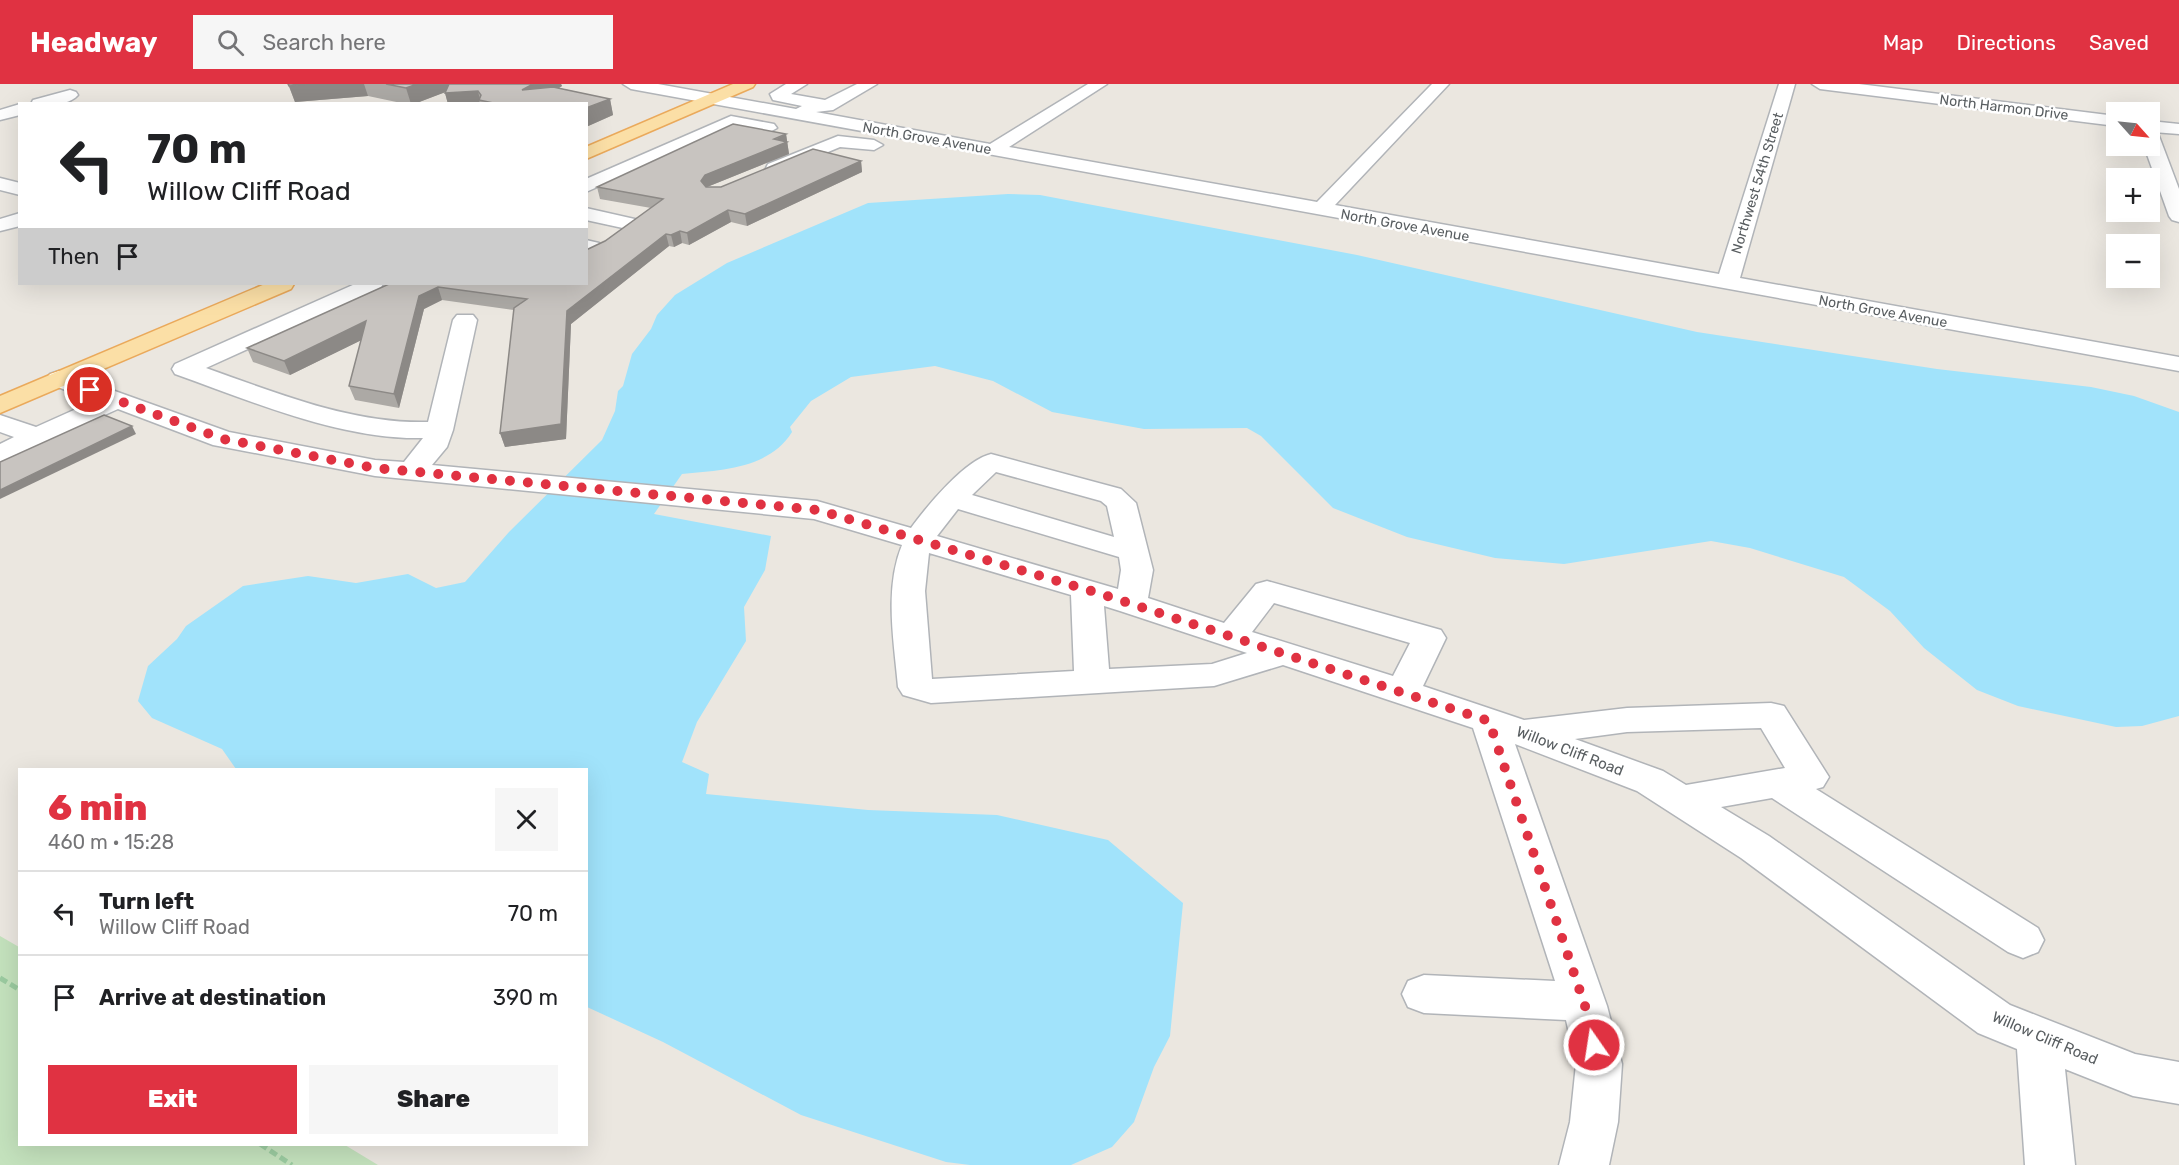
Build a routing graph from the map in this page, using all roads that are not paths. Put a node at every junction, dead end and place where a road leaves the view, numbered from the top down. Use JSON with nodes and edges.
{"nodes":[{"id":1,"x":631,"y":84,"type":"edge"},
{"id":2,"x":747,"y":84,"type":"edge"},
{"id":3,"x":799,"y":84,"type":"edge"},
{"id":4,"x":869,"y":84,"type":"edge"},
{"id":5,"x":1099,"y":84,"type":"edge"},
{"id":6,"x":1441,"y":84,"type":"edge"},
{"id":7,"x":1786,"y":84,"type":"edge"},
{"id":8,"x":1820,"y":84,"type":"edge"},
{"id":9,"x":70,"y":95,"type":"dead end"},
{"id":10,"x":712,"y":99,"type":"junction"},
{"id":11,"x":46,"y":102,"type":"edge"},
{"id":12,"x":820,"y":104,"type":"junction"},
{"id":13,"x":18,"y":110,"type":"edge"},
{"id":14,"x":799,"y":114,"type":"junction"},
{"id":15,"x":0,"y":115,"type":"edge"},
{"id":16,"x":2106,"y":121,"type":"edge"},
{"id":17,"x":2160,"y":127,"type":"edge"},
{"id":18,"x":2179,"y":129,"type":"edge"},
{"id":19,"x":784,"y":131,"type":"edge"},
{"id":20,"x":805,"y":135,"type":"dead end"},
{"id":21,"x":919,"y":136,"type":"junction"},
{"id":22,"x":838,"y":141,"type":"junction"},
{"id":23,"x":992,"y":150,"type":"junction"},
{"id":24,"x":588,"y":153,"type":"edge"},
{"id":25,"x":2157,"y":156,"type":"edge"},
{"id":26,"x":756,"y":176,"type":"edge"},
{"id":27,"x":0,"y":184,"type":"edge"},
{"id":28,"x":588,"y":185,"type":"edge"},
{"id":29,"x":18,"y":189,"type":"edge"},
{"id":30,"x":1321,"y":209,"type":"junction"},
{"id":31,"x":588,"y":214,"type":"edge"},
{"id":32,"x":2179,"y":216,"type":"edge"},
{"id":33,"x":18,"y":220,"type":"edge"},
{"id":34,"x":632,"y":224,"type":"edge"},
{"id":35,"x":0,"y":225,"type":"edge"},
{"id":36,"x":1727,"y":283,"type":"junction"},
{"id":37,"x":281,"y":285,"type":"edge"},
{"id":38,"x":370,"y":285,"type":"edge"},
{"id":39,"x":465,"y":320,"type":"dead end"},
{"id":40,"x":2179,"y":364,"type":"edge"},
{"id":41,"x":59,"y":379,"type":"junction"},
{"id":42,"x":117,"y":400,"type":"junction"},
{"id":43,"x":0,"y":405,"type":"edge"},
{"id":44,"x":0,"y":423,"type":"edge"},
{"id":45,"x":440,"y":430,"type":"junction"},
{"id":46,"x":37,"y":437,"type":"junction"},
{"id":47,"x":0,"y":454,"type":"edge"},
{"id":48,"x":412,"y":471,"type":"junction"},
{"id":49,"x":952,"y":498,"type":"junction"},
{"id":50,"x":918,"y":541,"type":"junction"},
{"id":51,"x":1133,"y":552,"type":"junction"},
{"id":52,"x":1087,"y":590,"type":"junction"},
{"id":53,"x":1131,"y":604,"type":"junction"},
{"id":54,"x":1231,"y":636,"type":"junction"},
{"id":55,"x":1283,"y":653,"type":"junction"},
{"id":56,"x":1092,"y":682,"type":"junction"},
{"id":57,"x":1402,"y":692,"type":"junction"},
{"id":58,"x":1505,"y":727,"type":"junction"},
{"id":59,"x":1776,"y":782,"type":"junction"},
{"id":60,"x":1680,"y":800,"type":"junction"},
{"id":61,"x":2023,"y":940,"type":"dead end"},
{"id":62,"x":1424,"y":994,"type":"dead end"},
{"id":63,"x":1583,"y":1002,"type":"junction"},
{"id":64,"x":2039,"y":1037,"type":"junction"},
{"id":65,"x":2179,"y":1083,"type":"edge"},
{"id":66,"x":1584,"y":1165,"type":"edge"},
{"id":67,"x":2050,"y":1165,"type":"edge"}],
"edges":[{"from":1,"to":10,"type":"street","name":"North Grove Avenue"},
{"from":2,"to":10,"type":"main road"},
{"from":3,"to":12,"type":"street"},
{"from":4,"to":12,"type":"street"},
{"from":5,"to":23,"type":"street"},
{"from":6,"to":30,"type":"street"},
{"from":7,"to":36,"type":"street","name":"Northwest 54th Street"},
{"from":8,"to":16,"type":"street","name":"North Harmon Drive"},
{"from":9,"to":11,"type":"street"},
{"from":10,"to":14,"type":"street","name":"North Grove Avenue"},
{"from":10,"to":24,"type":"main road"},
{"from":12,"to":14,"type":"street"},
{"from":13,"to":15,"type":"street"},
{"from":14,"to":21,"type":"street","name":"North Grove Avenue"},
{"from":17,"to":18,"type":"street"},
{"from":19,"to":28,"type":"street"},
{"from":20,"to":22,"type":"street"},
{"from":21,"to":22,"type":"street"},
{"from":21,"to":23,"type":"street","name":"North Grove Avenue"},
{"from":22,"to":26,"type":"street"},
{"from":23,"to":30,"type":"street","name":"North Grove Avenue"},
{"from":25,"to":32,"type":"street"},
{"from":27,"to":29,"type":"street"},
{"from":30,"to":36,"type":"street","name":"North Grove Avenue"},
{"from":31,"to":34,"type":"street"},
{"from":33,"to":35,"type":"street"},
{"from":36,"to":40,"type":"street","name":"North Grove Avenue"},
{"from":37,"to":41,"type":"main road"},
{"from":38,"to":45,"type":"street"},
{"from":39,"to":45,"type":"street"},
{"from":41,"to":42,"type":"street","name":"Willow Cliff Road"},
{"from":41,"to":43,"type":"main road"},
{"from":42,"to":46,"type":"street"},
{"from":42,"to":48,"type":"street","name":"Willow Cliff Road"},
{"from":44,"to":46,"type":"street"},
{"from":45,"to":48,"type":"street"},
{"from":46,"to":47,"type":"street"},
{"from":48,"to":50,"type":"street","name":"Willow Cliff Road"},
{"from":49,"to":50,"type":"street"},
{"from":49,"to":51,"type":"street"},
{"from":49,"to":51,"type":"street"},
{"from":50,"to":52,"type":"street","name":"Willow Cliff Road"},
{"from":50,"to":56,"type":"street"},
{"from":51,"to":53,"type":"street"},
{"from":52,"to":53,"type":"street","name":"Willow Cliff Road"},
{"from":52,"to":56,"type":"street"},
{"from":53,"to":54,"type":"street","name":"Willow Cliff Road"},
{"from":54,"to":55,"type":"street","name":"Willow Cliff Road"},
{"from":54,"to":57,"type":"street"},
{"from":55,"to":56,"type":"street"},
{"from":55,"to":57,"type":"street","name":"Willow Cliff Road"},
{"from":57,"to":58,"type":"street","name":"Willow Cliff Road"},
{"from":58,"to":59,"type":"street"},
{"from":58,"to":60,"type":"street","name":"Willow Cliff Road"},
{"from":58,"to":63,"type":"street"},
{"from":59,"to":60,"type":"street"},
{"from":59,"to":61,"type":"street"},
{"from":60,"to":64,"type":"street","name":"Willow Cliff Road"},
{"from":62,"to":63,"type":"street"},
{"from":63,"to":66,"type":"street"},
{"from":64,"to":65,"type":"street","name":"Willow Cliff Road"},
{"from":64,"to":67,"type":"street"}]}
